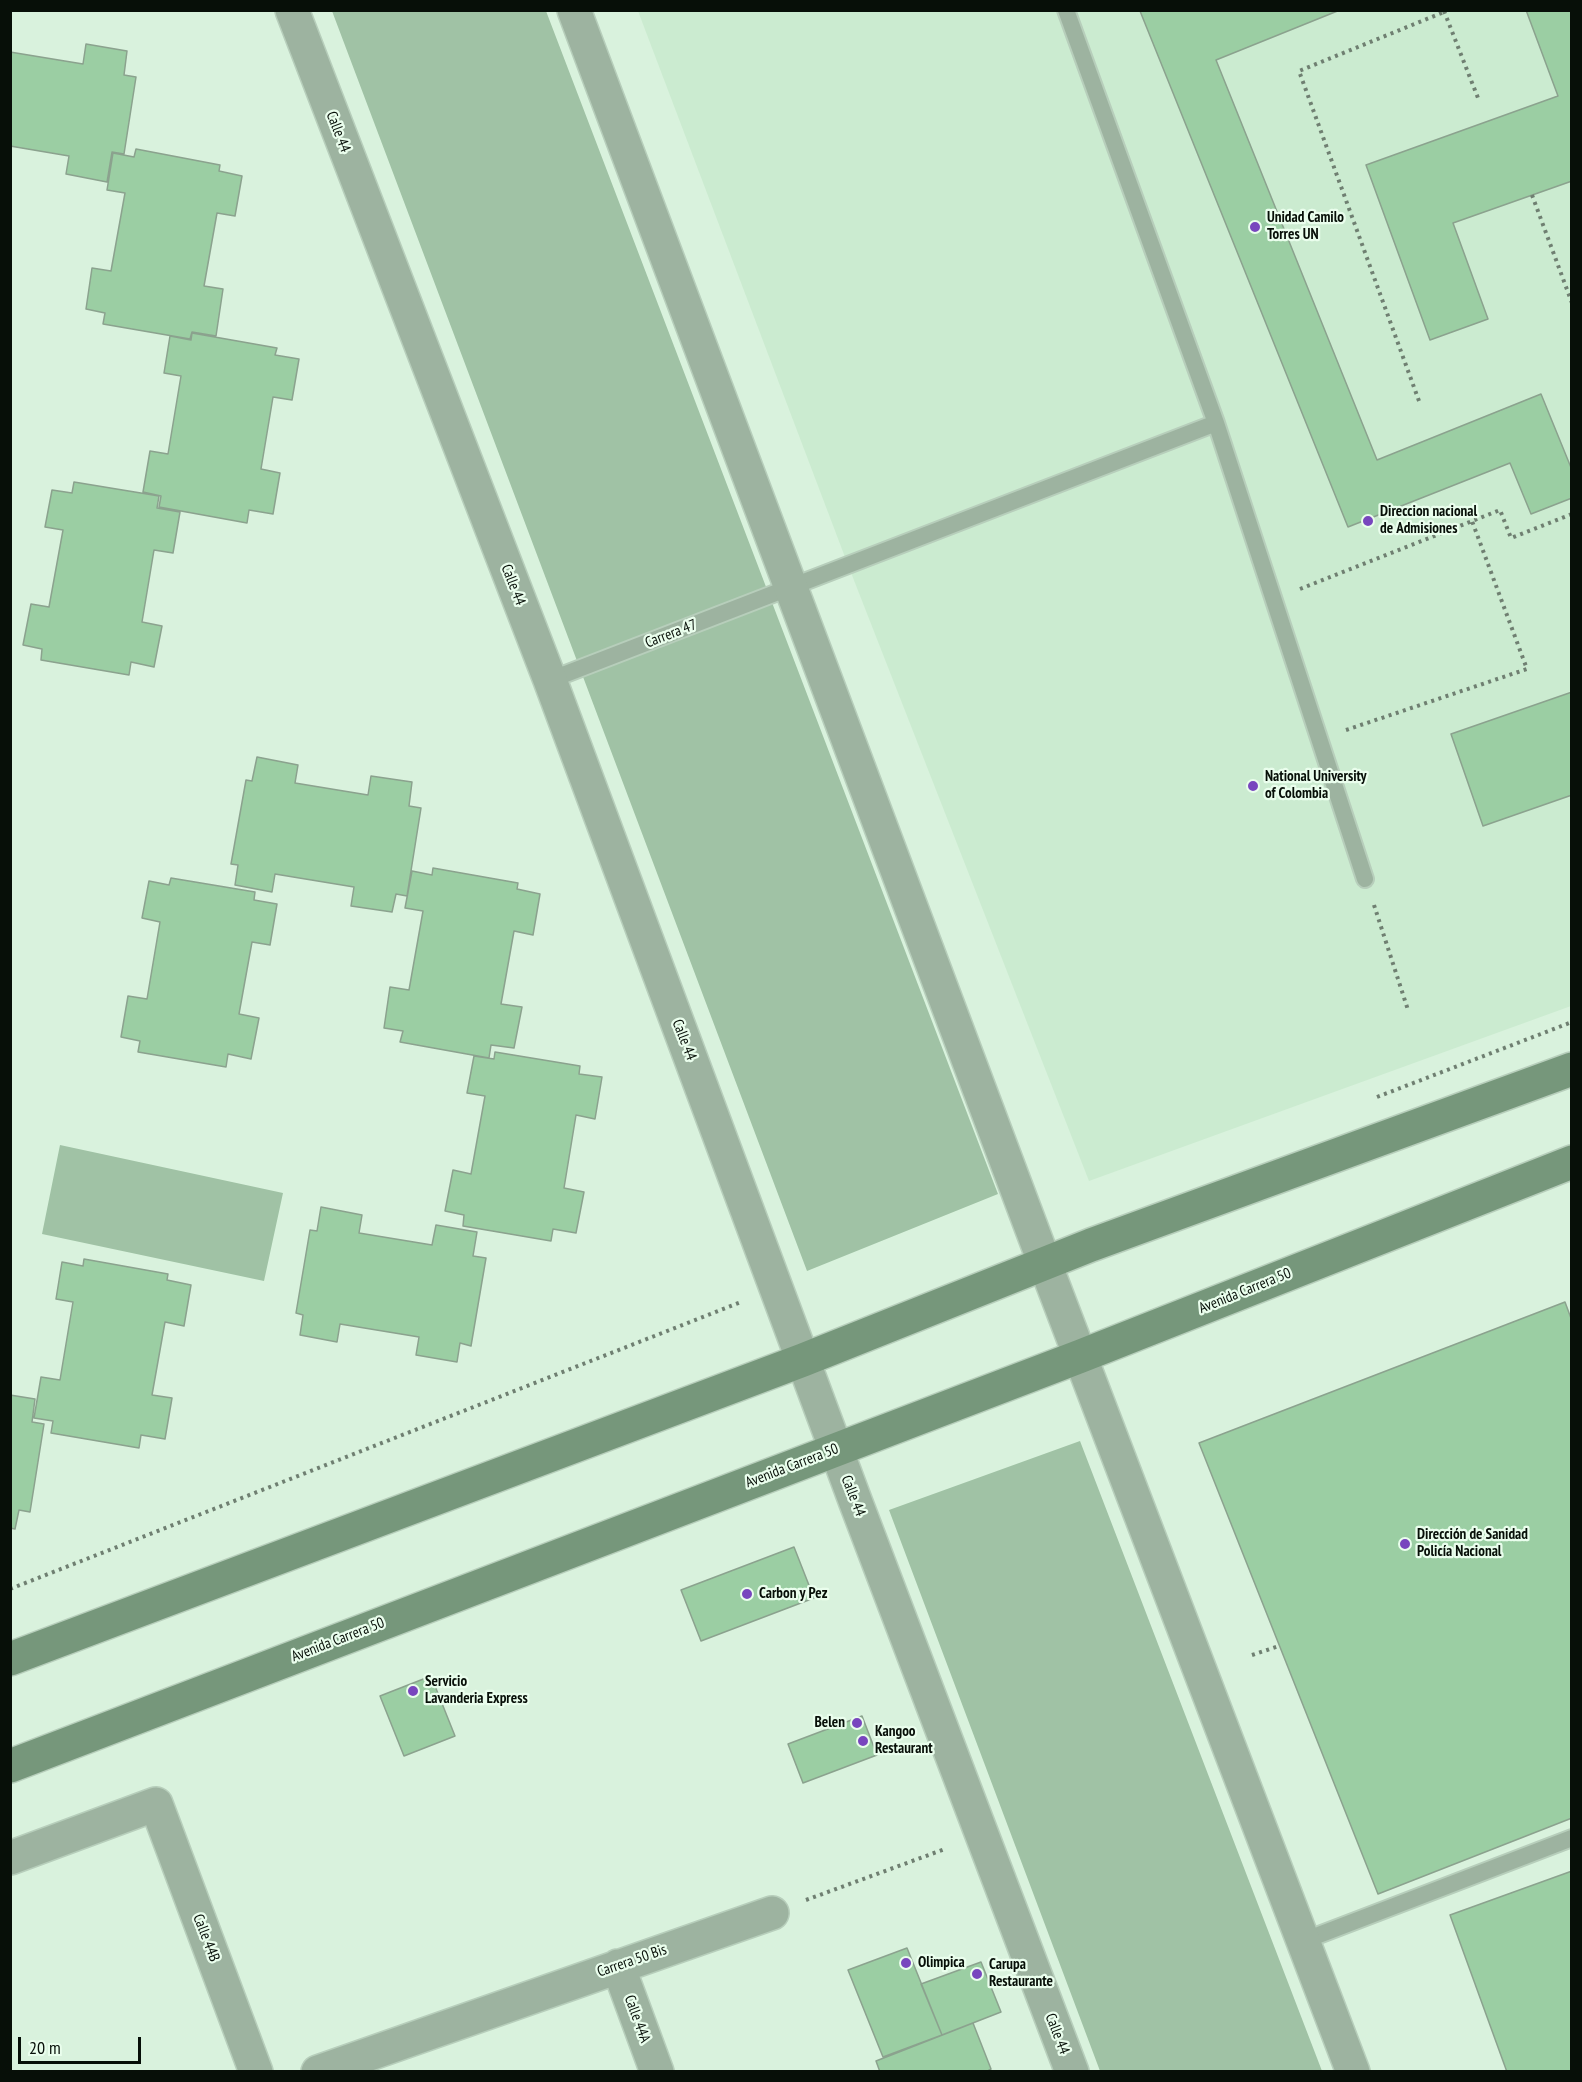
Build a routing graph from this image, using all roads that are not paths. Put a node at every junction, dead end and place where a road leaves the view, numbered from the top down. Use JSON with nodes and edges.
{"nodes":[{"id":1,"x":292,"y":10,"type":"edge"},
{"id":2,"x":573,"y":10,"type":"edge"},
{"id":3,"x":1066,"y":10,"type":"edge"},
{"id":4,"x":1216,"y":423,"type":"junction"},
{"id":5,"x":792,"y":587,"type":"junction"},
{"id":6,"x":550,"y":681,"type":"junction"},
{"id":7,"x":1365,"y":879,"type":"road end"},
{"id":8,"x":1572,"y":1069,"type":"edge"},
{"id":9,"x":1572,"y":1162,"type":"edge"},
{"id":10,"x":1045,"y":1264,"type":"junction"},
{"id":11,"x":1082,"y":1356,"type":"junction"},
{"id":12,"x":803,"y":1360,"type":"junction"},
{"id":13,"x":836,"y":1450,"type":"junction"},
{"id":14,"x":10,"y":1659,"type":"edge"},
{"id":15,"x":10,"y":1766,"type":"edge"},
{"id":16,"x":1572,"y":1838,"type":"edge"},
{"id":17,"x":10,"y":1858,"type":"edge"},
{"id":18,"x":772,"y":1913,"type":"road end"},
{"id":19,"x":1303,"y":1941,"type":"junction"},
{"id":20,"x":618,"y":1965,"type":"junction"},
{"id":21,"x":256,"y":2072,"type":"edge"},
{"id":22,"x":318,"y":2072,"type":"edge"},
{"id":23,"x":657,"y":2072,"type":"edge"},
{"id":24,"x":1072,"y":2072,"type":"edge"},
{"id":25,"x":1353,"y":2072,"type":"edge"}],
"edges":[{"from":1,"to":6,"type":"street","name":"Calle 44"},
{"from":2,"to":5,"type":"street"},
{"from":3,"to":4,"type":"lane"},
{"from":4,"to":5,"type":"lane","name":"Carrera 47"},
{"from":4,"to":7,"type":"lane"},
{"from":5,"to":6,"type":"lane","name":"Carrera 47"},
{"from":5,"to":10,"type":"street"},
{"from":6,"to":12,"type":"street","name":"Calle 44"},
{"from":8,"to":10,"type":"main road"},
{"from":9,"to":11,"type":"main road","name":"Avenida Carrera 50"},
{"from":10,"to":11,"type":"street"},
{"from":10,"to":12,"type":"main road"},
{"from":11,"to":13,"type":"main road","name":"Avenida Carrera 50"},
{"from":11,"to":19,"type":"street"},
{"from":12,"to":13,"type":"street","name":"Calle 44"},
{"from":12,"to":14,"type":"main road"},
{"from":13,"to":15,"type":"main road","name":"Avenida Carrera 50"},
{"from":13,"to":24,"type":"street","name":"Calle 44"},
{"from":16,"to":19,"type":"lane"},
{"from":17,"to":21,"type":"street","name":"Calle 44B"},
{"from":18,"to":20,"type":"street","name":"Carrera 50 Bis"},
{"from":19,"to":25,"type":"street"},
{"from":20,"to":22,"type":"street","name":"Carrera 50 Bis"},
{"from":20,"to":23,"type":"street","name":"Calle 44A"}]}
